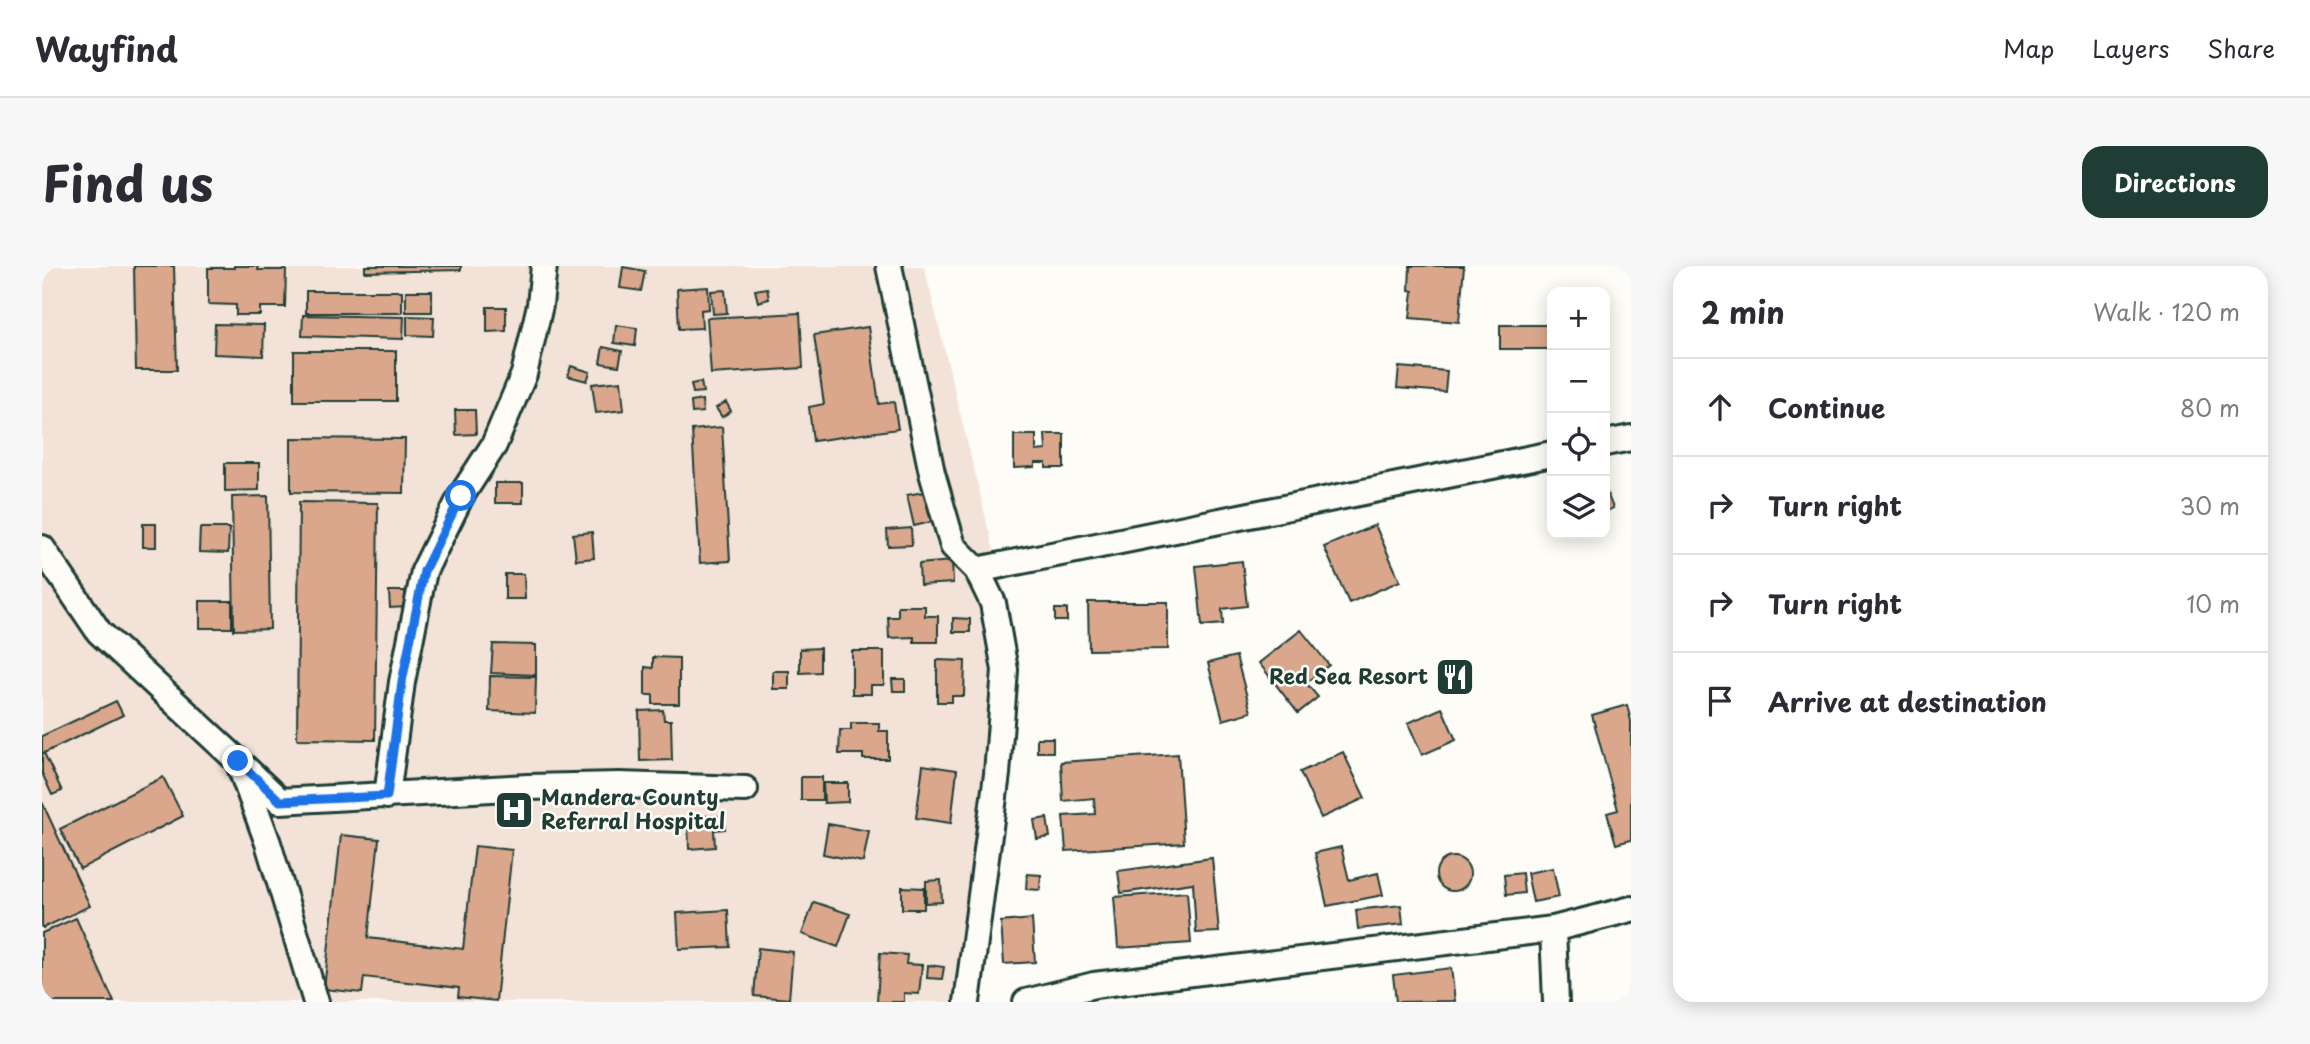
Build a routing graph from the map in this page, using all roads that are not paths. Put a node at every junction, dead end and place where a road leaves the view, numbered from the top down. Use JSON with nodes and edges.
{"nodes":[{"id":1,"x":544,"y":266,"type":"edge"},
{"id":2,"x":889,"y":266,"type":"edge"},
{"id":3,"x":1631,"y":438,"type":"edge"},
{"id":4,"x":1610,"y":442,"type":"edge"},
{"id":5,"x":1547,"y":455,"type":"edge"},
{"id":6,"x":42,"y":548,"type":"edge"},
{"id":7,"x":977,"y":570,"type":"junction"},
{"id":8,"x":238,"y":761,"type":"junction"},
{"id":9,"x":745,"y":789,"type":"dead end"},
{"id":10,"x":387,"y":796,"type":"junction"},
{"id":11,"x":1631,"y":909,"type":"edge"},
{"id":12,"x":1553,"y":929,"type":"junction"},
{"id":13,"x":316,"y":1002,"type":"edge"},
{"id":14,"x":967,"y":1002,"type":"edge"},
{"id":15,"x":1026,"y":1002,"type":"edge"},
{"id":16,"x":1556,"y":1002,"type":"edge"}],
"edges":[{"from":1,"to":10,"type":"street"},
{"from":2,"to":7,"type":"street"},
{"from":3,"to":4,"type":"street"},
{"from":5,"to":7,"type":"street"},
{"from":6,"to":8,"type":"street"},
{"from":7,"to":14,"type":"street"},
{"from":8,"to":10,"type":"street"},
{"from":8,"to":13,"type":"street"},
{"from":9,"to":10,"type":"street"},
{"from":11,"to":12,"type":"street"},
{"from":12,"to":15,"type":"street"},
{"from":12,"to":16,"type":"street"}]}
